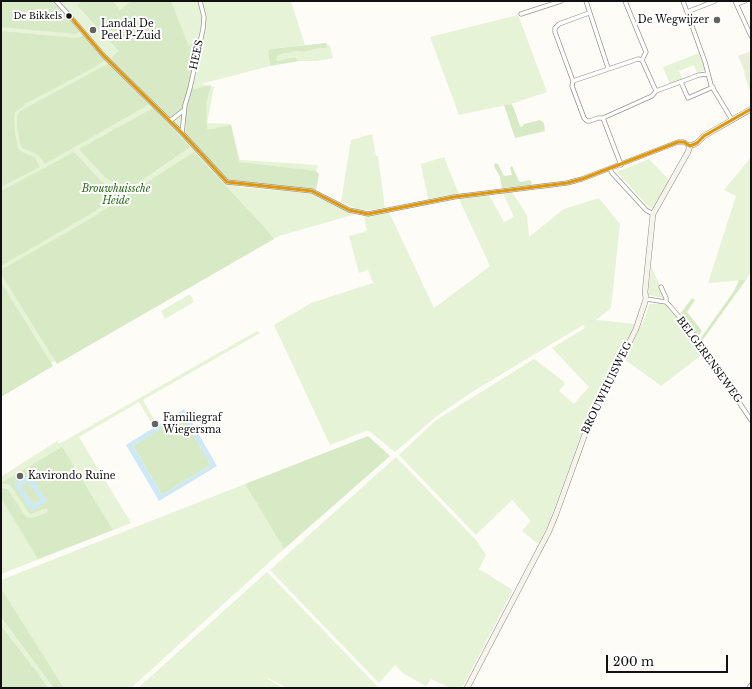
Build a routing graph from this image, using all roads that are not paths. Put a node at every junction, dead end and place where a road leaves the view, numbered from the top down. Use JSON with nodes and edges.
{"nodes":[{"id":1,"x":56,"y":1,"type":"edge"},
{"id":2,"x":200,"y":1,"type":"edge"},
{"id":3,"x":561,"y":1,"type":"edge"},
{"id":4,"x":586,"y":1,"type":"edge"},
{"id":5,"x":625,"y":1,"type":"edge"},
{"id":6,"x":683,"y":1,"type":"edge"},
{"id":7,"x":715,"y":1,"type":"edge"},
{"id":8,"x":745,"y":1,"type":"edge"},
{"id":9,"x":736,"y":3,"type":"edge"},
{"id":10,"x":687,"y":12,"type":"junction"},
{"id":11,"x":589,"y":13,"type":"junction"},
{"id":12,"x":521,"y":14,"type":"dead end"},
{"id":13,"x":751,"y":36,"type":"edge"},
{"id":14,"x":642,"y":60,"type":"junction"},
{"id":15,"x":608,"y":68,"type":"junction"},
{"id":16,"x":708,"y":74,"type":"junction"},
{"id":17,"x":573,"y":81,"type":"junction"},
{"id":18,"x":681,"y":82,"type":"junction"},
{"id":19,"x":713,"y":87,"type":"junction"},
{"id":20,"x":656,"y":91,"type":"junction"},
{"id":21,"x":185,"y":109,"type":"junction"},
{"id":22,"x":751,"y":109,"type":"edge"},
{"id":23,"x":603,"y":118,"type":"junction"},
{"id":24,"x":732,"y":120,"type":"junction"},
{"id":25,"x":170,"y":121,"type":"junction"},
{"id":26,"x":182,"y":133,"type":"junction"},
{"id":27,"x":690,"y":146,"type":"junction"},
{"id":28,"x":621,"y":165,"type":"junction"},
{"id":29,"x":610,"y":169,"type":"junction"},
{"id":30,"x":653,"y":214,"type":"junction"},
{"id":31,"x":661,"y":287,"type":"dead end"},
{"id":32,"x":646,"y":299,"type":"junction"},
{"id":33,"x":666,"y":302,"type":"junction"},
{"id":34,"x":751,"y":420,"type":"edge"},
{"id":35,"x":751,"y":685,"type":"edge"},
{"id":36,"x":467,"y":688,"type":"edge"},
{"id":37,"x":749,"y":688,"type":"edge"}],
"edges":[{"from":1,"to":25,"type":"street"},
{"from":2,"to":21,"type":"street","name":"HEES"},
{"from":3,"to":12,"type":"street"},
{"from":4,"to":11,"type":"street"},
{"from":5,"to":14,"type":"street"},
{"from":6,"to":10,"type":"street"},
{"from":7,"to":10,"type":"street"},
{"from":8,"to":9,"type":"street"},
{"from":9,"to":13,"type":"street"},
{"from":10,"to":16,"type":"street"},
{"from":11,"to":15,"type":"street"},
{"from":11,"to":17,"type":"street"},
{"from":14,"to":15,"type":"street"},
{"from":14,"to":20,"type":"street"},
{"from":15,"to":17,"type":"street"},
{"from":16,"to":18,"type":"street"},
{"from":16,"to":19,"type":"street"},
{"from":17,"to":23,"type":"street"},
{"from":18,"to":19,"type":"street"},
{"from":18,"to":20,"type":"street"},
{"from":19,"to":24,"type":"street"},
{"from":20,"to":23,"type":"street"},
{"from":21,"to":25,"type":"street"},
{"from":21,"to":26,"type":"street","name":"HEES"},
{"from":22,"to":24,"type":"street"},
{"from":23,"to":28,"type":"street"},
{"from":24,"to":27,"type":"street"},
{"from":25,"to":26,"type":"street"},
{"from":26,"to":29,"type":"street"},
{"from":27,"to":28,"type":"street"},
{"from":27,"to":30,"type":"street","name":"BROUWHUISWEG"},
{"from":28,"to":29,"type":"street"},
{"from":29,"to":30,"type":"street"},
{"from":30,"to":32,"type":"street","name":"BROUWHUISWEG"},
{"from":31,"to":33,"type":"street","name":"BELGERENSEWEG"},
{"from":32,"to":33,"type":"street"},
{"from":32,"to":36,"type":"street","name":"BROUWHUISWEG"},
{"from":33,"to":34,"type":"street","name":"BELGERENSEWEG"},
{"from":35,"to":37,"type":"street"}]}
